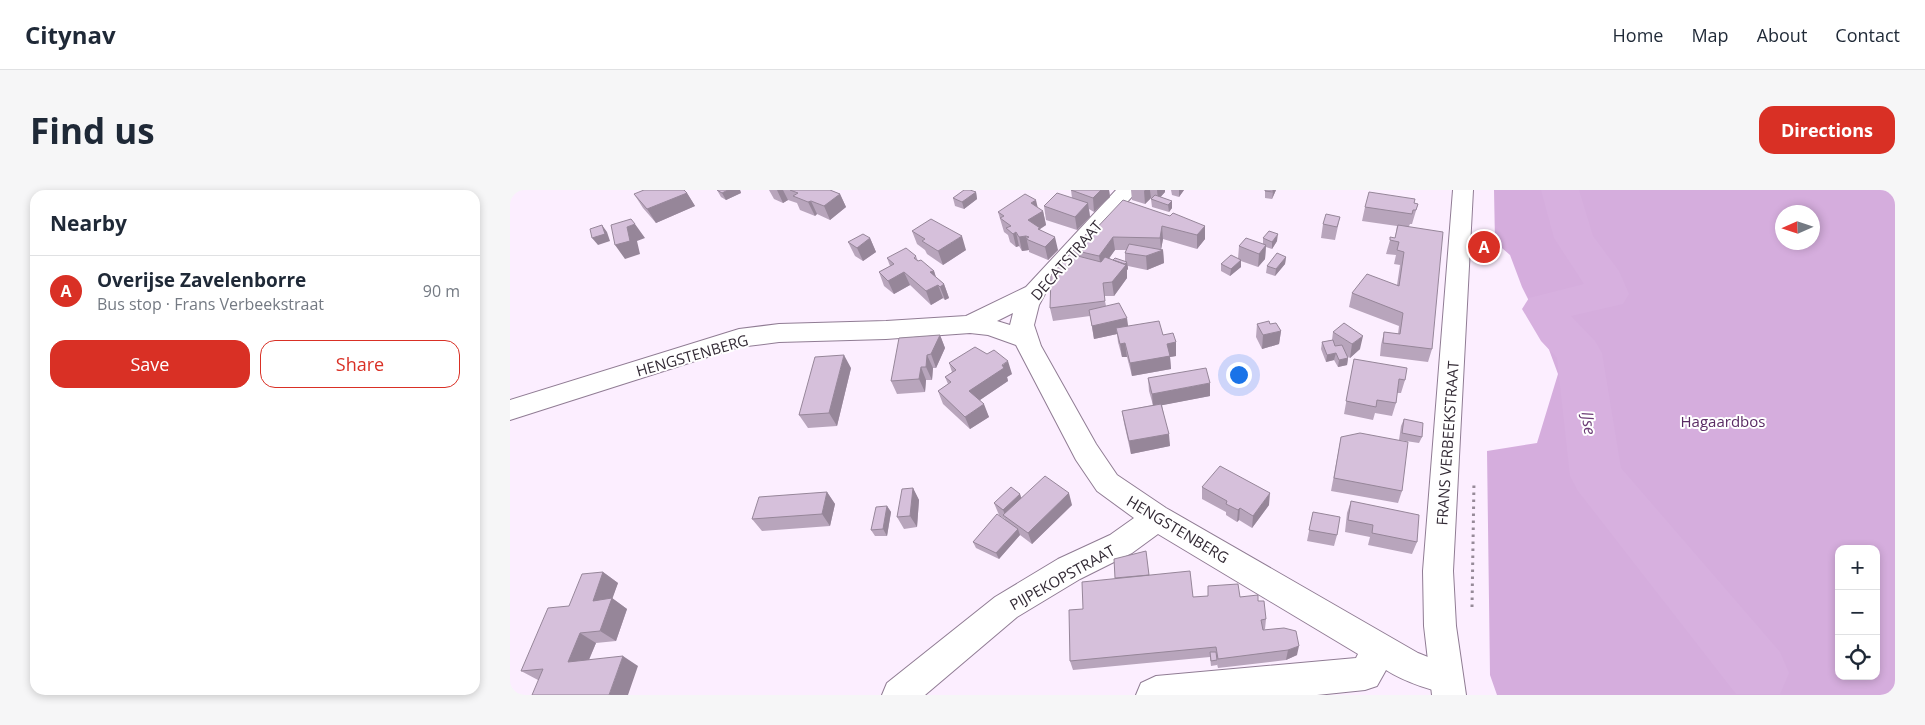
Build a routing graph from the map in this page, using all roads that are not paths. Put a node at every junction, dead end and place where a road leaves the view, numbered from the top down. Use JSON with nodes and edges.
{"nodes":[{"id":1,"x":1128,"y":190,"type":"edge"},
{"id":2,"x":1463,"y":190,"type":"edge"},
{"id":3,"x":1034,"y":293,"type":"junction"},
{"id":4,"x":970,"y":324,"type":"junction"},
{"id":5,"x":1027,"y":339,"type":"junction"},
{"id":6,"x":510,"y":410,"type":"edge"},
{"id":7,"x":1156,"y":517,"type":"junction"},
{"id":8,"x":1380,"y":649,"type":"junction"},
{"id":9,"x":1447,"y":688,"type":"edge"},
{"id":10,"x":899,"y":695,"type":"edge"},
{"id":11,"x":1153,"y":695,"type":"edge"}],
"edges":[{"from":1,"to":3,"type":"street","name":"DECATSTRAAT"},
{"from":2,"to":9,"type":"street","name":"FRANS VERBEEKSTRAAT"},
{"from":3,"to":4,"type":"street","name":"HENGSTENBERG"},
{"from":3,"to":5,"type":"street","name":"DECATSTRAAT"},
{"from":4,"to":5,"type":"street","name":"HENGSTENBERG"},
{"from":4,"to":6,"type":"street","name":"HENGSTENBERG"},
{"from":5,"to":7,"type":"street","name":"HENGSTENBERG"},
{"from":7,"to":8,"type":"street","name":"HENGSTENBERG"},
{"from":7,"to":10,"type":"street","name":"PIJPEKOPSTRAAT"},
{"from":8,"to":9,"type":"street","name":"HENGSTENBERG"},
{"from":8,"to":11,"type":"street"}]}
